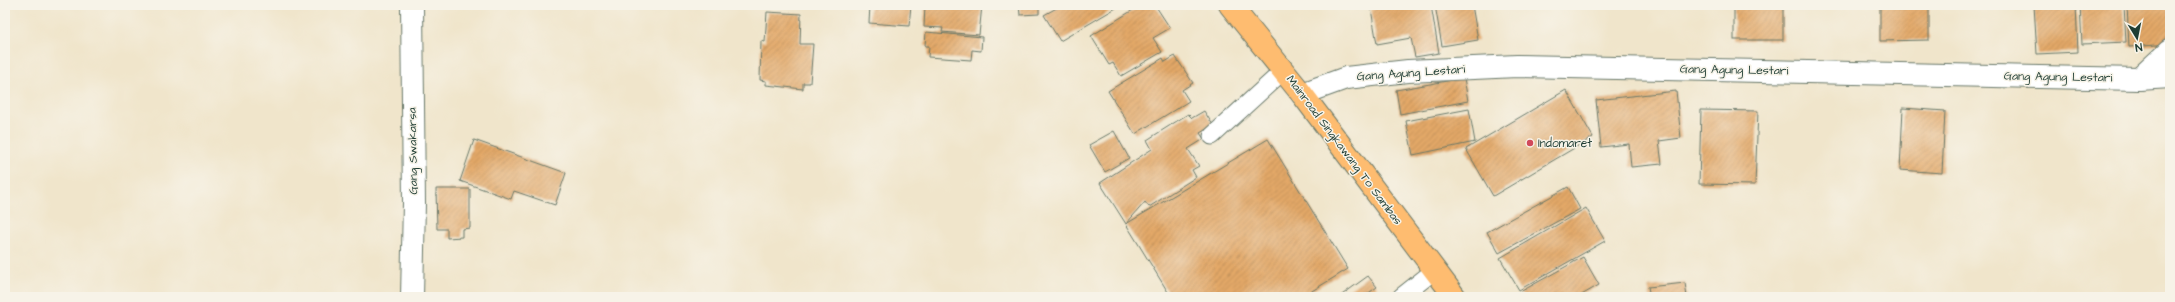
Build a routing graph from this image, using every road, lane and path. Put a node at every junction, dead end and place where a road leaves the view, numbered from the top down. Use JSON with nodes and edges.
{"nodes":[{"id":1,"x":412,"y":5,"type":"edge"},
{"id":2,"x":1230,"y":5,"type":"edge"},
{"id":3,"x":2170,"y":50,"type":"edge"},
{"id":4,"x":1283,"y":71,"type":"junction"},
{"id":5,"x":2170,"y":77,"type":"edge"},
{"id":6,"x":2139,"y":79,"type":"junction"},
{"id":7,"x":1302,"y":94,"type":"junction"},
{"id":8,"x":1212,"y":136,"type":"dead end"},
{"id":9,"x":1435,"y":270,"type":"junction"},
{"id":10,"x":412,"y":297,"type":"edge"},
{"id":11,"x":1401,"y":297,"type":"edge"},
{"id":12,"x":1455,"y":297,"type":"edge"}],
"edges":[{"from":1,"to":10,"type":"street","name":"Gang Swakarsa"},
{"from":2,"to":4,"type":"main road","name":"Mainroad Singkawang To Sambas"},
{"from":3,"to":6,"type":"street"},
{"from":4,"to":7,"type":"main road","name":"Mainroad Singkawang To Sambas"},
{"from":4,"to":8,"type":"lane"},
{"from":5,"to":6,"type":"street","name":"Gang Agung Lestari"},
{"from":6,"to":7,"type":"street","name":"Gang Agung Lestari"},
{"from":7,"to":9,"type":"main road","name":"Mainroad Singkawang To Sambas"},
{"from":9,"to":11,"type":"lane"},
{"from":9,"to":12,"type":"main road","name":"Mainroad Singkawang To Sambas"}]}
